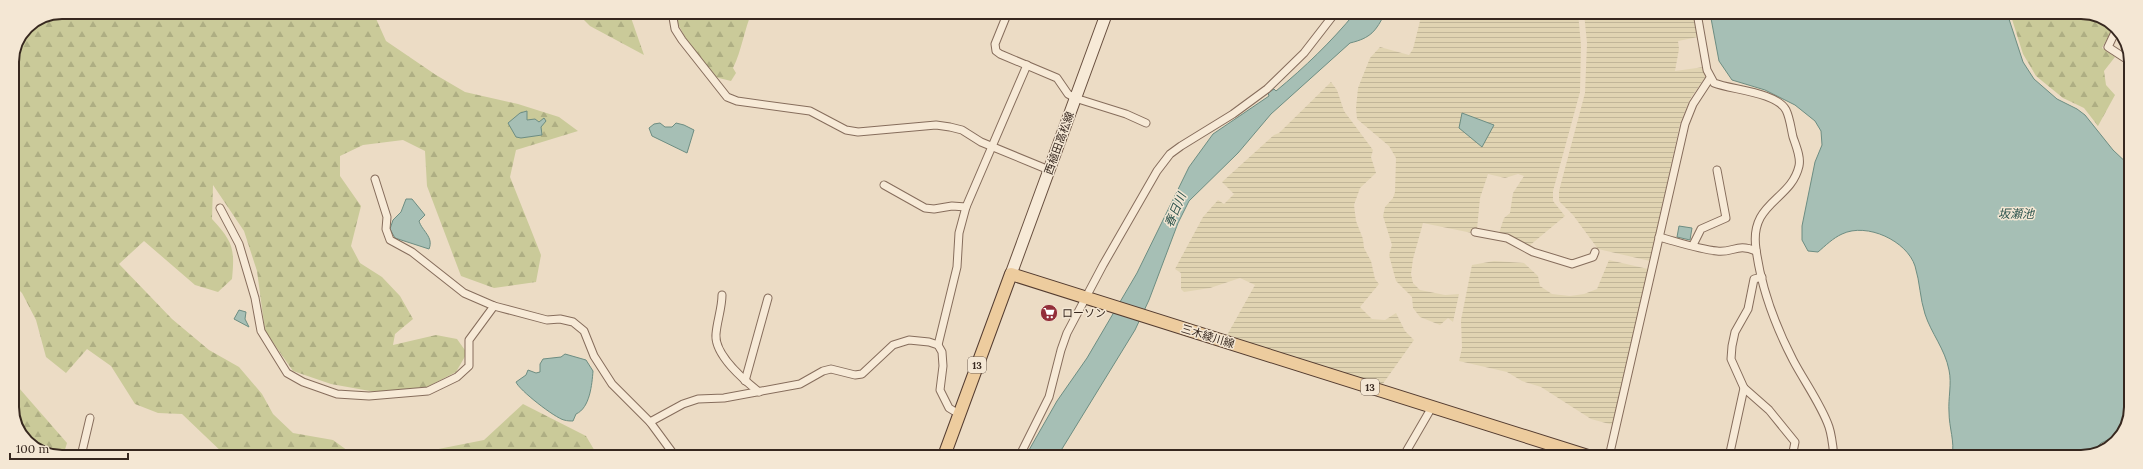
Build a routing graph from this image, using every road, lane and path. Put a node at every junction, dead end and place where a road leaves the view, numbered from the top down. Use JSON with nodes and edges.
{"nodes":[{"id":1,"x":673,"y":19,"type":"edge"},
{"id":2,"x":1005,"y":19,"type":"edge"},
{"id":3,"x":1104,"y":19,"type":"edge"},
{"id":4,"x":1330,"y":19,"type":"edge"},
{"id":5,"x":1698,"y":19,"type":"edge"},
{"id":6,"x":2114,"y":35,"type":"edge"},
{"id":7,"x":2124,"y":57,"type":"edge"},
{"id":8,"x":1027,"y":65,"type":"junction"},
{"id":9,"x":1710,"y":78,"type":"junction"},
{"id":10,"x":1075,"y":98,"type":"junction"},
{"id":11,"x":1146,"y":123,"type":"dead end"},
{"id":12,"x":991,"y":146,"type":"junction"},
{"id":13,"x":1049,"y":170,"type":"junction"},
{"id":14,"x":1717,"y":170,"type":"dead end"},
{"id":15,"x":375,"y":179,"type":"dead end"},
{"id":16,"x":884,"y":186,"type":"dead end"},
{"id":17,"x":966,"y":207,"type":"junction"},
{"id":18,"x":220,"y":208,"type":"dead end"},
{"id":19,"x":1475,"y":232,"type":"dead end"},
{"id":20,"x":1659,"y":237,"type":"junction"},
{"id":21,"x":1693,"y":245,"type":"junction"},
{"id":22,"x":1756,"y":251,"type":"junction"},
{"id":23,"x":1595,"y":252,"type":"dead end"},
{"id":24,"x":1011,"y":274,"type":"junction"},
{"id":25,"x":1762,"y":277,"type":"junction"},
{"id":26,"x":722,"y":295,"type":"dead end"},
{"id":27,"x":768,"y":298,"type":"dead end"},
{"id":28,"x":1086,"y":298,"type":"junction"},
{"id":29,"x":494,"y":306,"type":"junction"},
{"id":30,"x":938,"y":345,"type":"junction"},
{"id":31,"x":745,"y":381,"type":"junction"},
{"id":32,"x":1744,"y":388,"type":"junction"},
{"id":33,"x":759,"y":392,"type":"junction"},
{"id":34,"x":1432,"y":407,"type":"junction"},
{"id":35,"x":959,"y":414,"type":"junction"},
{"id":36,"x":90,"y":418,"type":"dead end"},
{"id":37,"x":650,"y":422,"type":"junction"},
{"id":38,"x":82,"y":450,"type":"edge"},
{"id":39,"x":671,"y":450,"type":"edge"},
{"id":40,"x":946,"y":450,"type":"edge"},
{"id":41,"x":1022,"y":450,"type":"edge"},
{"id":42,"x":1406,"y":450,"type":"edge"},
{"id":43,"x":1569,"y":450,"type":"edge"},
{"id":44,"x":1612,"y":450,"type":"edge"},
{"id":45,"x":1731,"y":450,"type":"edge"},
{"id":46,"x":1793,"y":450,"type":"edge"},
{"id":47,"x":1833,"y":450,"type":"edge"}],
"edges":[{"from":1,"to":12,"type":"street"},
{"from":2,"to":8,"type":"street"},
{"from":3,"to":10,"type":"main road","name":"西植田高松線"},
{"from":4,"to":28,"type":"street"},
{"from":5,"to":9,"type":"street"},
{"from":6,"to":7,"type":"street"},
{"from":8,"to":10,"type":"street"},
{"from":8,"to":12,"type":"street"},
{"from":9,"to":20,"type":"street"},
{"from":9,"to":22,"type":"street"},
{"from":10,"to":11,"type":"street"},
{"from":10,"to":13,"type":"main road","name":"西植田高松線"},
{"from":12,"to":13,"type":"street"},
{"from":12,"to":17,"type":"street"},
{"from":13,"to":24,"type":"main road","name":"西植田高松線"},
{"from":14,"to":21,"type":"street"},
{"from":15,"to":29,"type":"street"},
{"from":16,"to":17,"type":"street"},
{"from":17,"to":30,"type":"street"},
{"from":18,"to":29,"type":"street"},
{"from":19,"to":23,"type":"street"},
{"from":20,"to":21,"type":"street"},
{"from":20,"to":44,"type":"street"},
{"from":21,"to":22,"type":"street"},
{"from":22,"to":25,"type":"street"},
{"from":24,"to":28,"type":"main road","name":"三木綾川線","number":"13"},
{"from":24,"to":35,"type":"main road","number":"13"},
{"from":25,"to":32,"type":"street"},
{"from":25,"to":47,"type":"street"},
{"from":26,"to":31,"type":"street"},
{"from":27,"to":31,"type":"street"},
{"from":28,"to":34,"type":"main road","name":"三木綾川線","number":"13"},
{"from":28,"to":41,"type":"street"},
{"from":29,"to":37,"type":"street"},
{"from":30,"to":33,"type":"street"},
{"from":30,"to":35,"type":"street"},
{"from":31,"to":33,"type":"street"},
{"from":32,"to":45,"type":"street"},
{"from":32,"to":46,"type":"street"},
{"from":33,"to":37,"type":"street"},
{"from":34,"to":42,"type":"street"},
{"from":34,"to":43,"type":"main road","name":"三木綾川線","number":"13"},
{"from":35,"to":40,"type":"main road","number":"13"},
{"from":36,"to":38,"type":"street"},
{"from":37,"to":39,"type":"street"}]}
